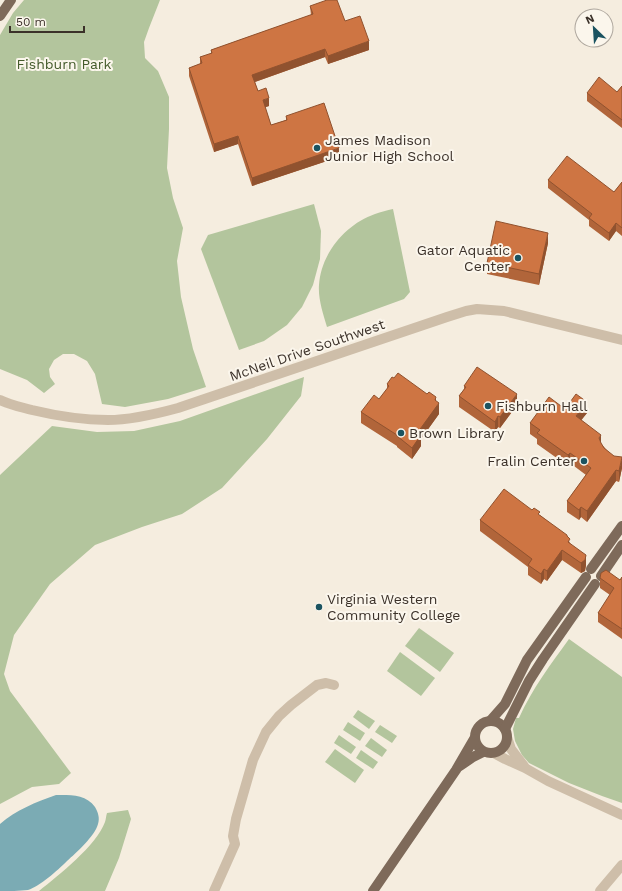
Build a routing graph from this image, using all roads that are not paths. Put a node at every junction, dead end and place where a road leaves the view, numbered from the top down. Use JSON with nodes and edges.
{"nodes":[{"id":1,"x":11,"y":0,"type":"edge"},
{"id":2,"x":0,"y":16,"type":"edge"},
{"id":3,"x":622,"y":340,"type":"edge"},
{"id":4,"x":0,"y":400,"type":"edge"},
{"id":5,"x":622,"y":526,"type":"edge"},
{"id":6,"x":622,"y":545,"type":"edge"},
{"id":7,"x":334,"y":685,"type":"dead end"},
{"id":8,"x":490,"y":721,"type":"junction"},
{"id":9,"x":506,"y":733,"type":"junction"},
{"id":10,"x":474,"y":739,"type":"junction"},
{"id":11,"x":483,"y":752,"type":"junction"},
{"id":12,"x":494,"y":753,"type":"junction"},
{"id":13,"x":525,"y":768,"type":"junction"},
{"id":14,"x":456,"y":770,"type":"junction"},
{"id":15,"x":622,"y":815,"type":"edge"},
{"id":16,"x":622,"y":866,"type":"edge"},
{"id":17,"x":214,"y":891,"type":"edge"},
{"id":18,"x":373,"y":891,"type":"edge"},
{"id":19,"x":600,"y":891,"type":"edge"}],
"edges":[{"from":1,"to":2,"type":"main road"},
{"from":3,"to":4,"type":"street","name":"McNeil Drive Southwest"},
{"from":5,"to":8,"type":"main road"},
{"from":6,"to":9,"type":"main road"},
{"from":7,"to":17,"type":"street"},
{"from":8,"to":9,"type":"main road"},
{"from":8,"to":10,"type":"main road"},
{"from":9,"to":12,"type":"main road"},
{"from":9,"to":13,"type":"street"},
{"from":10,"to":11,"type":"main road"},
{"from":10,"to":14,"type":"main road"},
{"from":11,"to":12,"type":"main road"},
{"from":11,"to":14,"type":"main road"},
{"from":12,"to":13,"type":"street"},
{"from":13,"to":15,"type":"street"},
{"from":14,"to":18,"type":"main road"},
{"from":16,"to":19,"type":"street"}]}
